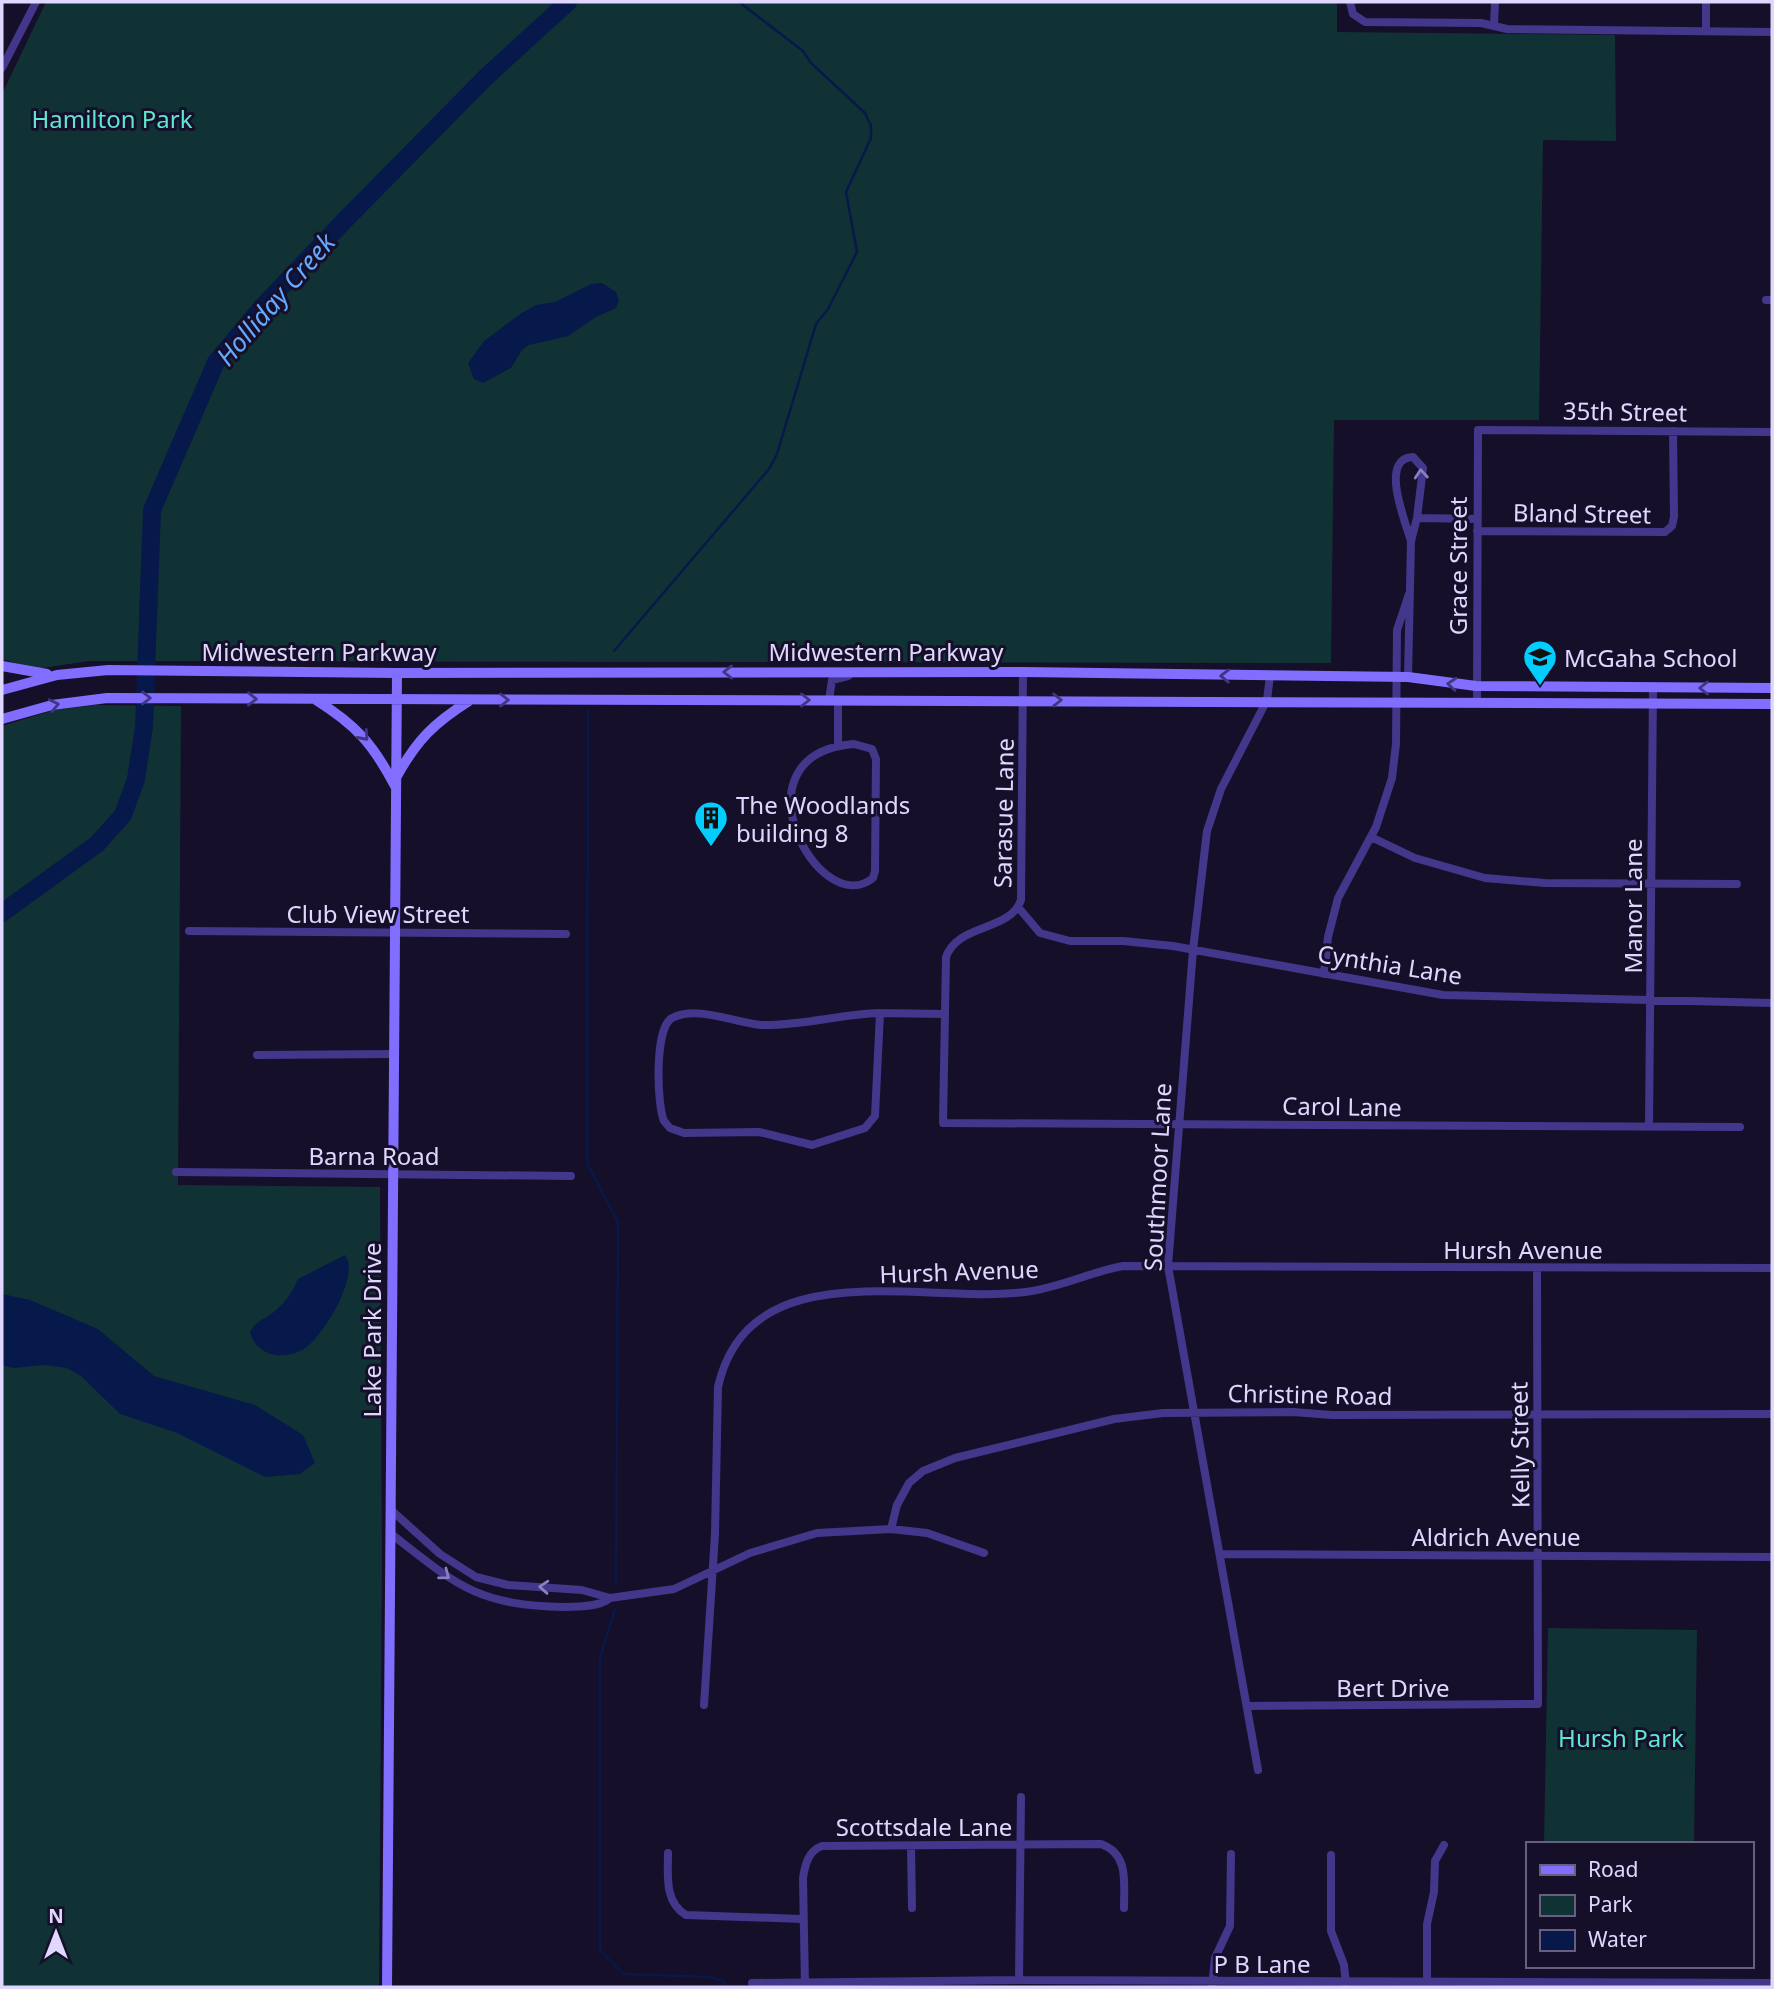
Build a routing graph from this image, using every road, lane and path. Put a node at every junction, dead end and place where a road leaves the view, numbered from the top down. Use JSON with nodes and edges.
{"nodes":[{"id":1,"x":36,"y":2,"type":"edge"},
{"id":2,"x":1350,"y":2,"type":"edge"},
{"id":3,"x":1495,"y":2,"type":"edge"},
{"id":4,"x":1706,"y":2,"type":"edge"},
{"id":5,"x":1494,"y":26,"type":"junction"},
{"id":6,"x":1706,"y":31,"type":"junction"},
{"id":7,"x":1772,"y":32,"type":"edge"},
{"id":8,"x":2,"y":68,"type":"edge"},
{"id":9,"x":1478,"y":430,"type":"joint"},
{"id":10,"x":1673,"y":431,"type":"junction"},
{"id":11,"x":1772,"y":432,"type":"edge"},
{"id":12,"x":1417,"y":518,"type":"junction"},
{"id":13,"x":1477,"y":519,"type":"junction"},
{"id":14,"x":1477,"y":531,"type":"junction"},
{"id":15,"x":1411,"y":541,"type":"junction"},
{"id":16,"x":1409,"y":594,"type":"junction"},
{"id":17,"x":2,"y":666,"type":"edge"},
{"id":18,"x":1023,"y":671,"type":"junction"},
{"id":19,"x":893,"y":672,"type":"junction"},
{"id":20,"x":397,"y":673,"type":"junction"},
{"id":21,"x":57,"y":675,"type":"junction"},
{"id":22,"x":1270,"y":677,"type":"junction"},
{"id":23,"x":1395,"y":677,"type":"junction"},
{"id":24,"x":1408,"y":677,"type":"junction"},
{"id":25,"x":1476,"y":686,"type":"junction"},
{"id":26,"x":1653,"y":687,"type":"junction"},
{"id":27,"x":1772,"y":688,"type":"edge"},
{"id":28,"x":2,"y":690,"type":"edge"},
{"id":29,"x":316,"y":700,"type":"junction"},
{"id":30,"x":834,"y":700,"type":"junction"},
{"id":31,"x":1023,"y":700,"type":"junction"},
{"id":32,"x":1267,"y":700,"type":"junction"},
{"id":33,"x":397,"y":701,"type":"junction"},
{"id":34,"x":468,"y":701,"type":"junction"},
{"id":35,"x":1395,"y":701,"type":"junction"},
{"id":36,"x":1477,"y":702,"type":"junction"},
{"id":37,"x":1653,"y":703,"type":"junction"},
{"id":38,"x":1772,"y":704,"type":"edge"},
{"id":39,"x":2,"y":719,"type":"edge"},
{"id":40,"x":838,"y":745,"type":"junction"},
{"id":41,"x":396,"y":783,"type":"junction"},
{"id":42,"x":1371,"y":837,"type":"junction"},
{"id":43,"x":1651,"y":884,"type":"junction"},
{"id":44,"x":1737,"y":884,"type":"dead end"},
{"id":45,"x":1018,"y":907,"type":"junction"},
{"id":46,"x":189,"y":931,"type":"dead end"},
{"id":47,"x":395,"y":932,"type":"junction"},
{"id":48,"x":566,"y":933,"type":"dead end"},
{"id":49,"x":1193,"y":950,"type":"junction"},
{"id":50,"x":1324,"y":974,"type":"junction"},
{"id":51,"x":1650,"y":1002,"type":"junction"},
{"id":52,"x":1772,"y":1003,"type":"edge"},
{"id":53,"x":880,"y":1013,"type":"junction"},
{"id":54,"x":944,"y":1014,"type":"junction"},
{"id":55,"x":393,"y":1054,"type":"junction"},
{"id":56,"x":257,"y":1055,"type":"dead end"},
{"id":57,"x":943,"y":1123,"type":"joint"},
{"id":58,"x":1178,"y":1125,"type":"junction"},
{"id":59,"x":1649,"y":1126,"type":"junction"},
{"id":60,"x":1740,"y":1127,"type":"dead end"},
{"id":61,"x":176,"y":1172,"type":"dead end"},
{"id":62,"x":393,"y":1174,"type":"junction"},
{"id":63,"x":571,"y":1176,"type":"dead end"},
{"id":64,"x":1168,"y":1266,"type":"junction"},
{"id":65,"x":1772,"y":1268,"type":"edge"},
{"id":66,"x":1537,"y":1269,"type":"junction"},
{"id":67,"x":1194,"y":1412,"type":"junction"},
{"id":68,"x":1539,"y":1413,"type":"junction"},
{"id":69,"x":1772,"y":1414,"type":"edge"},
{"id":70,"x":390,"y":1509,"type":"junction"},
{"id":71,"x":891,"y":1529,"type":"junction"},
{"id":72,"x":390,"y":1534,"type":"junction"},
{"id":73,"x":984,"y":1553,"type":"dead end"},
{"id":74,"x":1220,"y":1554,"type":"junction"},
{"id":75,"x":1539,"y":1556,"type":"junction"},
{"id":76,"x":1772,"y":1557,"type":"edge"},
{"id":77,"x":712,"y":1572,"type":"junction"},
{"id":78,"x":610,"y":1598,"type":"junction"},
{"id":79,"x":1538,"y":1704,"type":"joint"},
{"id":80,"x":704,"y":1705,"type":"dead end"},
{"id":81,"x":1248,"y":1706,"type":"junction"},
{"id":82,"x":1258,"y":1770,"type":"dead end"},
{"id":83,"x":1021,"y":1797,"type":"dead end"},
{"id":84,"x":1020,"y":1845,"type":"junction"},
{"id":85,"x":1444,"y":1845,"type":"dead end"},
{"id":86,"x":912,"y":1846,"type":"junction"},
{"id":87,"x":668,"y":1853,"type":"dead end"},
{"id":88,"x":1231,"y":1854,"type":"dead end"},
{"id":89,"x":1331,"y":1855,"type":"dead end"},
{"id":90,"x":912,"y":1908,"type":"dead end"},
{"id":91,"x":1124,"y":1908,"type":"dead end"},
{"id":92,"x":802,"y":1919,"type":"junction"},
{"id":93,"x":1018,"y":1980,"type":"junction"},
{"id":94,"x":752,"y":1983,"type":"dead end"},
{"id":95,"x":1427,"y":1983,"type":"junction"},
{"id":96,"x":1772,"y":1983,"type":"edge"},
{"id":97,"x":805,"y":1984,"type":"edge"},
{"id":98,"x":948,"y":1984,"type":"edge"},
{"id":99,"x":1081,"y":1985,"type":"edge"},
{"id":100,"x":1212,"y":1985,"type":"edge"},
{"id":101,"x":1346,"y":1985,"type":"edge"},
{"id":102,"x":387,"y":1987,"type":"edge"}],
"edges":[{"from":1,"to":8,"type":"street"},
{"from":2,"to":5,"type":"street"},
{"from":3,"to":5,"type":"street"},
{"from":4,"to":6,"type":"street"},
{"from":5,"to":6,"type":"street"},
{"from":6,"to":7,"type":"street"},
{"from":9,"to":10,"type":"street","name":"35th Street"},
{"from":9,"to":13,"type":"street","name":"Grace Street"},
{"from":10,"to":11,"type":"street","name":"35th Street"},
{"from":10,"to":14,"type":"street","name":"Bland Street"},
{"from":12,"to":13,"type":"street"},
{"from":12,"to":15,"type":"street"},
{"from":12,"to":15,"type":"street","one_way":true},
{"from":13,"to":14,"type":"street","name":"Grace Street"},
{"from":14,"to":25,"type":"street","name":"Grace Street"},
{"from":15,"to":16,"type":"street"},
{"from":16,"to":23,"type":"street"},
{"from":16,"to":24,"type":"street"},
{"from":17,"to":21,"type":"main road"},
{"from":18,"to":19,"type":"main road","name":"Midwestern Parkway"},
{"from":22,"to":18,"type":"main road","name":"Midwestern Parkway","one_way":true},
{"from":18,"to":31,"type":"street","name":"Sarasue Lane"},
{"from":19,"to":20,"type":"main road","name":"Midwestern Parkway","one_way":true},
{"from":19,"to":30,"type":"street"},
{"from":20,"to":21,"type":"main road","name":"Midwestern Parkway"},
{"from":20,"to":33,"type":"main road","name":"Lake Park Drive"},
{"from":21,"to":28,"type":"main road","name":"Midwestern Parkway"},
{"from":22,"to":23,"type":"main road","name":"Midwestern Parkway"},
{"from":22,"to":32,"type":"street","name":"Southmoor Lane"},
{"from":23,"to":24,"type":"main road","name":"Midwestern Parkway"},
{"from":23,"to":35,"type":"street"},
{"from":25,"to":24,"type":"main road","name":"Midwestern Parkway","one_way":true},
{"from":25,"to":26,"type":"main road","name":"Midwestern Parkway"},
{"from":25,"to":36,"type":"street","name":"Grace Street"},
{"from":27,"to":26,"type":"main road","name":"Midwestern Parkway","one_way":true},
{"from":26,"to":37,"type":"street","name":"Manor Lane"},
{"from":29,"to":33,"type":"main road","name":"Midwestern Parkway"},
{"from":39,"to":29,"type":"main road","name":"Midwestern Parkway","one_way":true},
{"from":29,"to":41,"type":"main road","one_way":true},
{"from":30,"to":31,"type":"main road","name":"Midwestern Parkway"},
{"from":34,"to":30,"type":"main road","name":"Midwestern Parkway","one_way":true},
{"from":30,"to":40,"type":"street"},
{"from":31,"to":32,"type":"main road","name":"Midwestern Parkway","one_way":true},
{"from":31,"to":45,"type":"street","name":"Sarasue Lane"},
{"from":32,"to":35,"type":"main road","name":"Midwestern Parkway"},
{"from":32,"to":49,"type":"street","name":"Southmoor Lane"},
{"from":33,"to":34,"type":"main road","name":"Midwestern Parkway"},
{"from":33,"to":41,"type":"main road","name":"Lake Park Drive"},
{"from":34,"to":41,"type":"main road"},
{"from":35,"to":36,"type":"main road","name":"Midwestern Parkway"},
{"from":35,"to":42,"type":"street"},
{"from":36,"to":37,"type":"main road","name":"Midwestern Parkway"},
{"from":37,"to":38,"type":"main road","name":"Midwestern Parkway"},
{"from":37,"to":43,"type":"street","name":"Manor Lane"},
{"from":40,"to":40,"type":"street"},
{"from":41,"to":47,"type":"main road","name":"Lake Park Drive"},
{"from":42,"to":43,"type":"street"},
{"from":42,"to":50,"type":"street"},
{"from":43,"to":44,"type":"street"},
{"from":43,"to":51,"type":"street","name":"Manor Lane"},
{"from":45,"to":49,"type":"street","name":"Cynthia Lane"},
{"from":45,"to":54,"type":"street","name":"Sarasue Lane"},
{"from":46,"to":47,"type":"street","name":"Club View Street"},
{"from":47,"to":48,"type":"street","name":"Club View Street"},
{"from":47,"to":55,"type":"main road","name":"Lake Park Drive"},
{"from":49,"to":50,"type":"street","name":"Cynthia Lane"},
{"from":49,"to":58,"type":"street","name":"Southmoor Lane"},
{"from":50,"to":51,"type":"street","name":"Cynthia Lane"},
{"from":51,"to":52,"type":"street","name":"Cynthia Lane"},
{"from":51,"to":59,"type":"street","name":"Manor Lane"},
{"from":53,"to":53,"type":"street"},
{"from":53,"to":54,"type":"street"},
{"from":54,"to":57,"type":"street","name":"Sarasue Lane"},
{"from":55,"to":56,"type":"street"},
{"from":55,"to":62,"type":"main road","name":"Lake Park Drive"},
{"from":57,"to":58,"type":"street","name":"Carol Lane"},
{"from":58,"to":59,"type":"street","name":"Carol Lane"},
{"from":58,"to":64,"type":"street","name":"Southmoor Lane"},
{"from":59,"to":60,"type":"street","name":"Carol Lane"},
{"from":61,"to":62,"type":"street","name":"Barna Road"},
{"from":62,"to":63,"type":"street","name":"Barna Road"},
{"from":62,"to":70,"type":"main road","name":"Lake Park Drive"},
{"from":64,"to":66,"type":"street","name":"Hursh Avenue"},
{"from":64,"to":67,"type":"street","name":"Southmoor Lane"},
{"from":64,"to":77,"type":"street","name":"Hursh Avenue"},
{"from":65,"to":66,"type":"street","name":"Hursh Avenue"},
{"from":66,"to":68,"type":"street","name":"Kelly Street"},
{"from":67,"to":68,"type":"street","name":"Christine Road"},
{"from":67,"to":71,"type":"street","name":"Christine Road"},
{"from":67,"to":74,"type":"street","name":"Southmoor Lane"},
{"from":68,"to":69,"type":"street","name":"Christine Road"},
{"from":68,"to":75,"type":"street","name":"Kelly Street"},
{"from":70,"to":72,"type":"main road","name":"Lake Park Drive"},
{"from":78,"to":70,"type":"street","one_way":true},
{"from":71,"to":73,"type":"street"},
{"from":71,"to":77,"type":"street"},
{"from":72,"to":78,"type":"street","one_way":true},
{"from":72,"to":102,"type":"main road","name":"Lake Park Drive"},
{"from":74,"to":75,"type":"street","name":"Aldrich Avenue"},
{"from":74,"to":81,"type":"street","name":"Southmoor Lane"},
{"from":75,"to":76,"type":"street","name":"Aldrich Avenue"},
{"from":75,"to":79,"type":"street","name":"Kelly Street"},
{"from":77,"to":78,"type":"street"},
{"from":77,"to":80,"type":"street","name":"Hursh Avenue"},
{"from":79,"to":81,"type":"street","name":"Bert Drive"},
{"from":81,"to":82,"type":"street","name":"Southmoor Lane"},
{"from":83,"to":84,"type":"street"},
{"from":84,"to":86,"type":"street","name":"Scottsdale Lane"},
{"from":84,"to":91,"type":"street","name":"Scottsdale Lane"},
{"from":84,"to":93,"type":"street"},
{"from":85,"to":95,"type":"street"},
{"from":86,"to":90,"type":"street"},
{"from":86,"to":92,"type":"street","name":"Scottsdale Lane"},
{"from":87,"to":92,"type":"street"},
{"from":88,"to":100,"type":"street"},
{"from":89,"to":101,"type":"street"},
{"from":92,"to":97,"type":"street","name":"Scottsdale Lane"},
{"from":93,"to":98,"type":"street","name":"P B Lane"},
{"from":93,"to":99,"type":"street","name":"P B Lane"},
{"from":94,"to":97,"type":"street","name":"P B Lane"},
{"from":95,"to":96,"type":"street","name":"P B Lane"},
{"from":95,"to":101,"type":"street","name":"P B Lane"},
{"from":97,"to":98,"type":"street","name":"P B Lane"},
{"from":99,"to":100,"type":"street","name":"P B Lane"},
{"from":100,"to":101,"type":"street","name":"P B Lane"}]}
